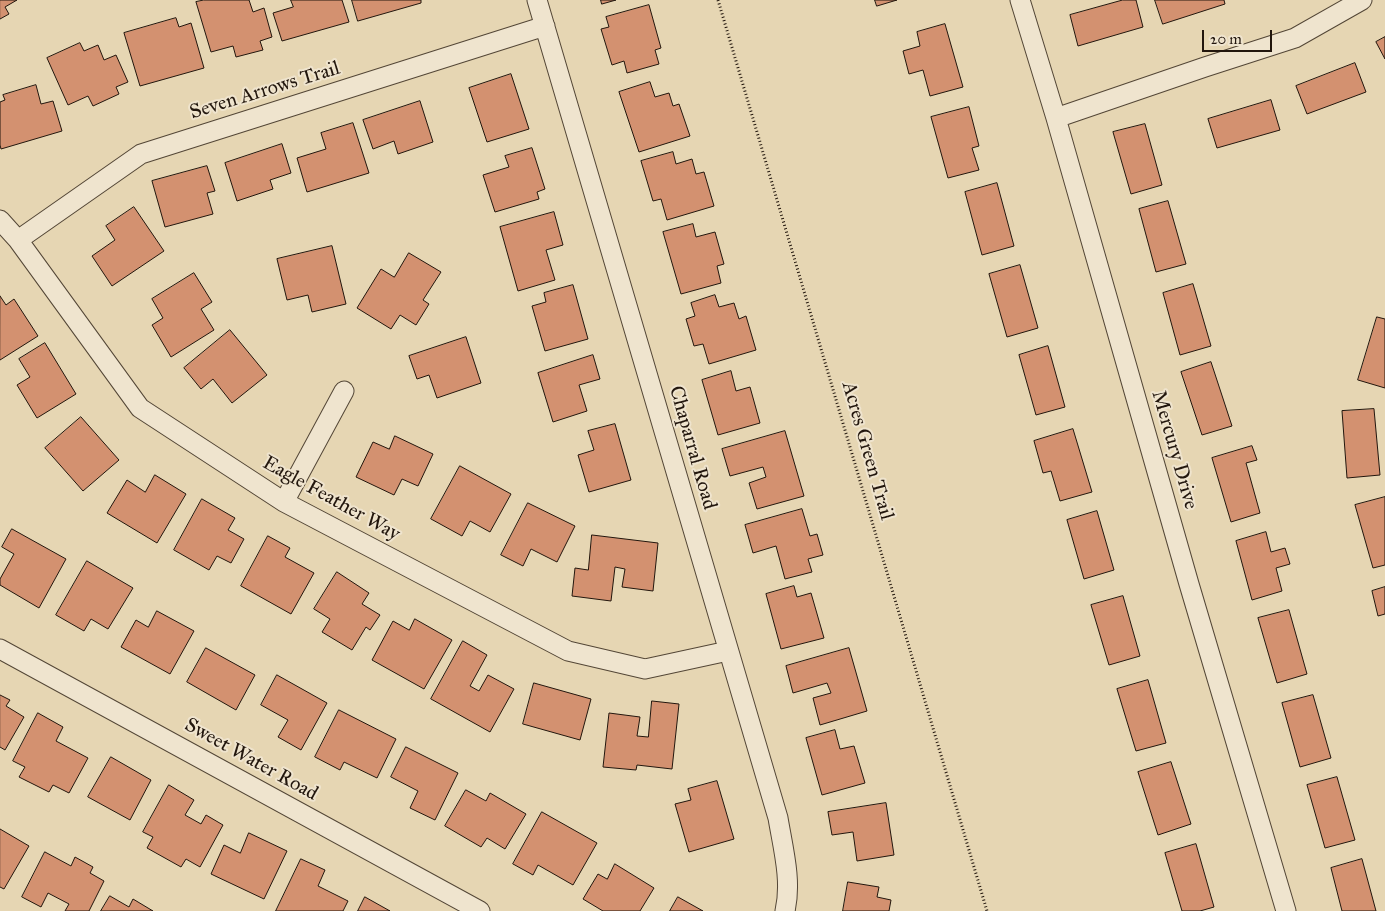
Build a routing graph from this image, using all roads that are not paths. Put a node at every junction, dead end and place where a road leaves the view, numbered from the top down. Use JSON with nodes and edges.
{"nodes":[{"id":1,"x":537,"y":0,"type":"edge"},
{"id":2,"x":1020,"y":0,"type":"edge"},
{"id":3,"x":1362,"y":0,"type":"edge"},
{"id":4,"x":545,"y":26,"type":"junction"},
{"id":5,"x":1056,"y":118,"type":"junction"},
{"id":6,"x":0,"y":220,"type":"edge"},
{"id":7,"x":18,"y":240,"type":"junction"},
{"id":8,"x":344,"y":391,"type":"dead end"},
{"id":9,"x":284,"y":502,"type":"junction"},
{"id":10,"x":0,"y":649,"type":"edge"},
{"id":11,"x":728,"y":651,"type":"junction"},
{"id":12,"x":480,"y":911,"type":"edge"},
{"id":13,"x":785,"y":911,"type":"edge"},
{"id":14,"x":1286,"y":911,"type":"edge"}],
"edges":[{"from":1,"to":4,"type":"street","name":"Chaparral Road"},
{"from":2,"to":5,"type":"street","name":"Mercury Drive"},
{"from":3,"to":5,"type":"street"},
{"from":4,"to":7,"type":"street","name":"Seven Arrows Trail"},
{"from":4,"to":11,"type":"street","name":"Chaparral Road"},
{"from":5,"to":14,"type":"street","name":"Mercury Drive"},
{"from":6,"to":7,"type":"street","name":"Eagle Feather Way"},
{"from":7,"to":9,"type":"street","name":"Eagle Feather Way"},
{"from":8,"to":9,"type":"street"},
{"from":9,"to":11,"type":"street","name":"Eagle Feather Way"},
{"from":10,"to":12,"type":"street","name":"Sweet Water Road"},
{"from":11,"to":13,"type":"street","name":"Chaparral Road"}]}
